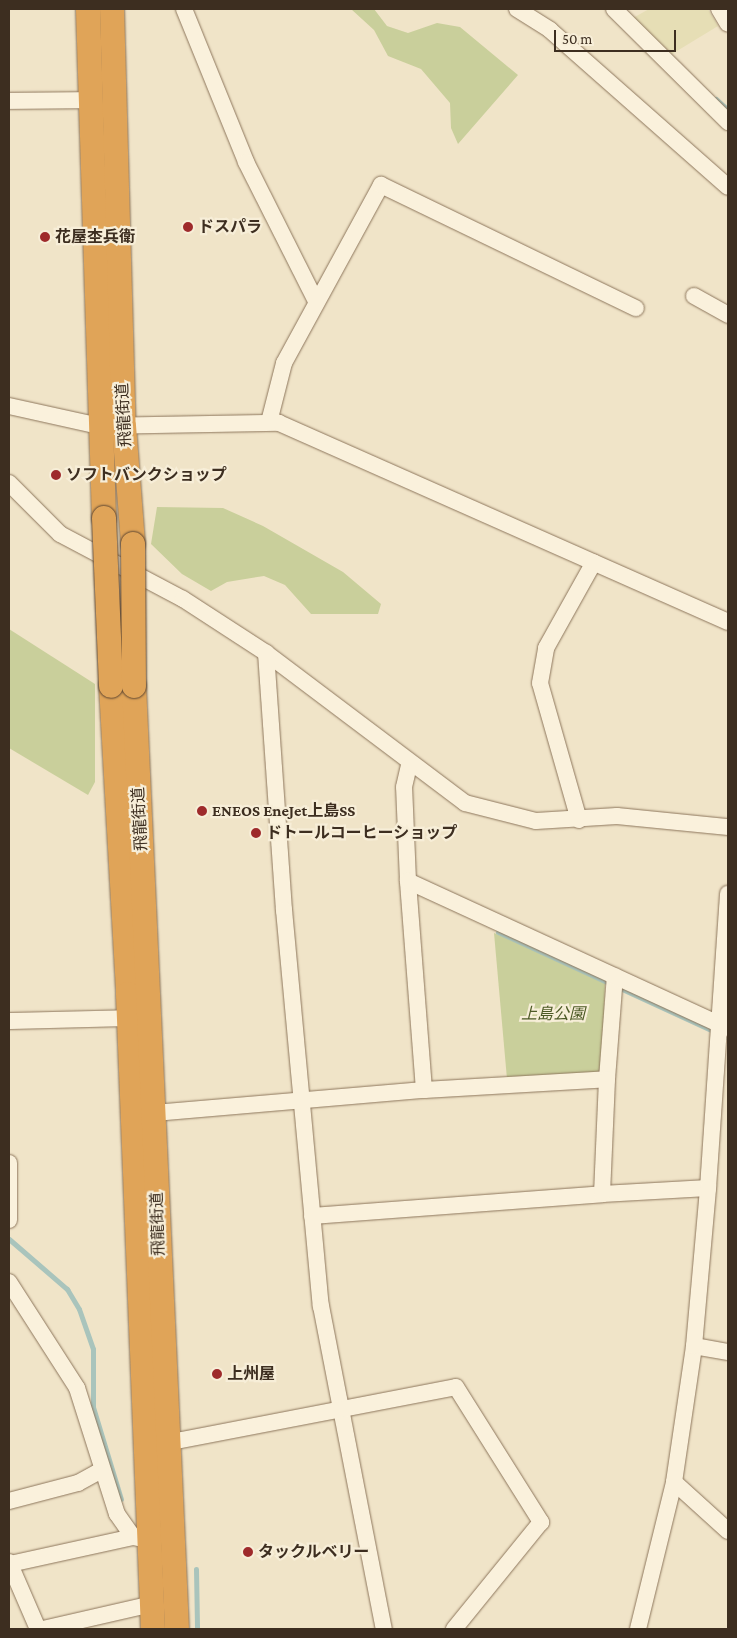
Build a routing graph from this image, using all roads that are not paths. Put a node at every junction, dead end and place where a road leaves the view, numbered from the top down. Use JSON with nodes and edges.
{"nodes":[{"id":1,"x":88,"y":9,"type":"edge"},
{"id":2,"x":112,"y":9,"type":"edge"},
{"id":3,"x":184,"y":9,"type":"edge"},
{"id":4,"x":517,"y":9,"type":"edge"},
{"id":5,"x":614,"y":9,"type":"edge"},
{"id":6,"x":719,"y":9,"type":"edge"},
{"id":7,"x":728,"y":24,"type":"edge"},
{"id":8,"x":92,"y":100,"type":"junction"},
{"id":9,"x":9,"y":101,"type":"edge"},
{"id":10,"x":728,"y":122,"type":"edge"},
{"id":11,"x":728,"y":187,"type":"edge"},
{"id":12,"x":694,"y":296,"type":"dead end"},
{"id":13,"x":316,"y":301,"type":"junction"},
{"id":14,"x":636,"y":308,"type":"dead end"},
{"id":15,"x":728,"y":315,"type":"edge"},
{"id":16,"x":9,"y":406,"type":"edge"},
{"id":17,"x":269,"y":422,"type":"junction"},
{"id":18,"x":99,"y":426,"type":"junction"},
{"id":19,"x":124,"y":426,"type":"junction"},
{"id":20,"x":9,"y":483,"type":"edge"},
{"id":21,"x":594,"y":562,"type":"junction"},
{"id":22,"x":728,"y":622,"type":"edge"},
{"id":23,"x":266,"y":653,"type":"junction"},
{"id":24,"x":409,"y":764,"type":"junction"},
{"id":25,"x":579,"y":820,"type":"junction"},
{"id":26,"x":728,"y":827,"type":"edge"},
{"id":27,"x":408,"y":881,"type":"junction"},
{"id":28,"x":728,"y":894,"type":"edge"},
{"id":29,"x":614,"y":985,"type":"junction"},
{"id":30,"x":129,"y":1018,"type":"junction"},
{"id":31,"x":9,"y":1021,"type":"edge"},
{"id":32,"x":723,"y":1031,"type":"edge"},
{"id":33,"x":607,"y":1080,"type":"junction"},
{"id":34,"x":424,"y":1090,"type":"junction"},
{"id":35,"x":302,"y":1104,"type":"junction"},
{"id":36,"x":154,"y":1113,"type":"junction"},
{"id":37,"x":9,"y":1164,"type":"edge"},
{"id":38,"x":708,"y":1188,"type":"junction"},
{"id":39,"x":602,"y":1194,"type":"junction"},
{"id":40,"x":312,"y":1216,"type":"junction"},
{"id":41,"x":9,"y":1220,"type":"edge"},
{"id":42,"x":9,"y":1282,"type":"edge"},
{"id":43,"x":694,"y":1346,"type":"junction"},
{"id":44,"x":728,"y":1352,"type":"edge"},
{"id":45,"x":338,"y":1409,"type":"junction"},
{"id":46,"x":166,"y":1443,"type":"junction"},
{"id":47,"x":101,"y":1470,"type":"junction"},
{"id":48,"x":674,"y":1482,"type":"junction"},
{"id":49,"x":9,"y":1501,"type":"edge"},
{"id":50,"x":728,"y":1531,"type":"edge"},
{"id":51,"x":141,"y":1539,"type":"junction"},
{"id":52,"x":9,"y":1563,"type":"edge"},
{"id":53,"x":15,"y":1598,"type":"edge"},
{"id":54,"x":152,"y":1604,"type":"junction"},
{"id":55,"x":38,"y":1629,"type":"edge"},
{"id":56,"x":43,"y":1629,"type":"edge"},
{"id":57,"x":153,"y":1629,"type":"edge"},
{"id":58,"x":177,"y":1629,"type":"edge"},
{"id":59,"x":384,"y":1629,"type":"edge"},
{"id":60,"x":454,"y":1629,"type":"edge"},
{"id":61,"x":638,"y":1629,"type":"edge"}],
"edges":[{"from":1,"to":8,"type":"highway","name":"飛龍街道"},
{"from":2,"to":19,"type":"highway","name":"飛龍街道"},
{"from":3,"to":13,"type":"street"},
{"from":4,"to":11,"type":"street"},
{"from":5,"to":10,"type":"street"},
{"from":6,"to":7,"type":"street"},
{"from":8,"to":9,"type":"street"},
{"from":8,"to":18,"type":"highway","name":"飛龍街道"},
{"from":12,"to":15,"type":"street"},
{"from":13,"to":14,"type":"street"},
{"from":13,"to":17,"type":"street"},
{"from":16,"to":18,"type":"street"},
{"from":17,"to":19,"type":"street"},
{"from":17,"to":21,"type":"street"},
{"from":18,"to":19,"type":"street"},
{"from":18,"to":30,"type":"highway","name":"飛龍街道","bridge":true},
{"from":19,"to":36,"type":"highway","name":"飛龍街道","bridge":true},
{"from":20,"to":23,"type":"street"},
{"from":21,"to":22,"type":"street"},
{"from":21,"to":25,"type":"street"},
{"from":23,"to":24,"type":"street"},
{"from":23,"to":35,"type":"street"},
{"from":24,"to":25,"type":"street"},
{"from":24,"to":27,"type":"street"},
{"from":25,"to":26,"type":"street"},
{"from":27,"to":29,"type":"street"},
{"from":27,"to":34,"type":"street"},
{"from":28,"to":32,"type":"street"},
{"from":29,"to":32,"type":"street"},
{"from":29,"to":33,"type":"street"},
{"from":30,"to":31,"type":"street"},
{"from":30,"to":51,"type":"highway","name":"飛龍街道"},
{"from":32,"to":38,"type":"street"},
{"from":33,"to":34,"type":"street"},
{"from":33,"to":39,"type":"street"},
{"from":34,"to":35,"type":"street"},
{"from":35,"to":36,"type":"street"},
{"from":35,"to":40,"type":"street"},
{"from":36,"to":46,"type":"highway","name":"飛龍街道"},
{"from":37,"to":41,"type":"street"},
{"from":38,"to":39,"type":"street"},
{"from":38,"to":43,"type":"street"},
{"from":39,"to":40,"type":"street"},
{"from":40,"to":45,"type":"street"},
{"from":42,"to":47,"type":"street"},
{"from":43,"to":44,"type":"street"},
{"from":43,"to":48,"type":"street"},
{"from":45,"to":46,"type":"street"},
{"from":45,"to":59,"type":"street"},
{"from":45,"to":60,"type":"street"},
{"from":46,"to":58,"type":"highway","name":"飛龍街道"},
{"from":47,"to":49,"type":"street"},
{"from":47,"to":51,"type":"street"},
{"from":48,"to":50,"type":"street"},
{"from":48,"to":61,"type":"street"},
{"from":51,"to":52,"type":"street"},
{"from":51,"to":54,"type":"highway","name":"飛龍街道"},
{"from":52,"to":53,"type":"street"},
{"from":53,"to":55,"type":"street"},
{"from":54,"to":56,"type":"street"},
{"from":54,"to":57,"type":"highway","name":"飛龍街道"}]}
